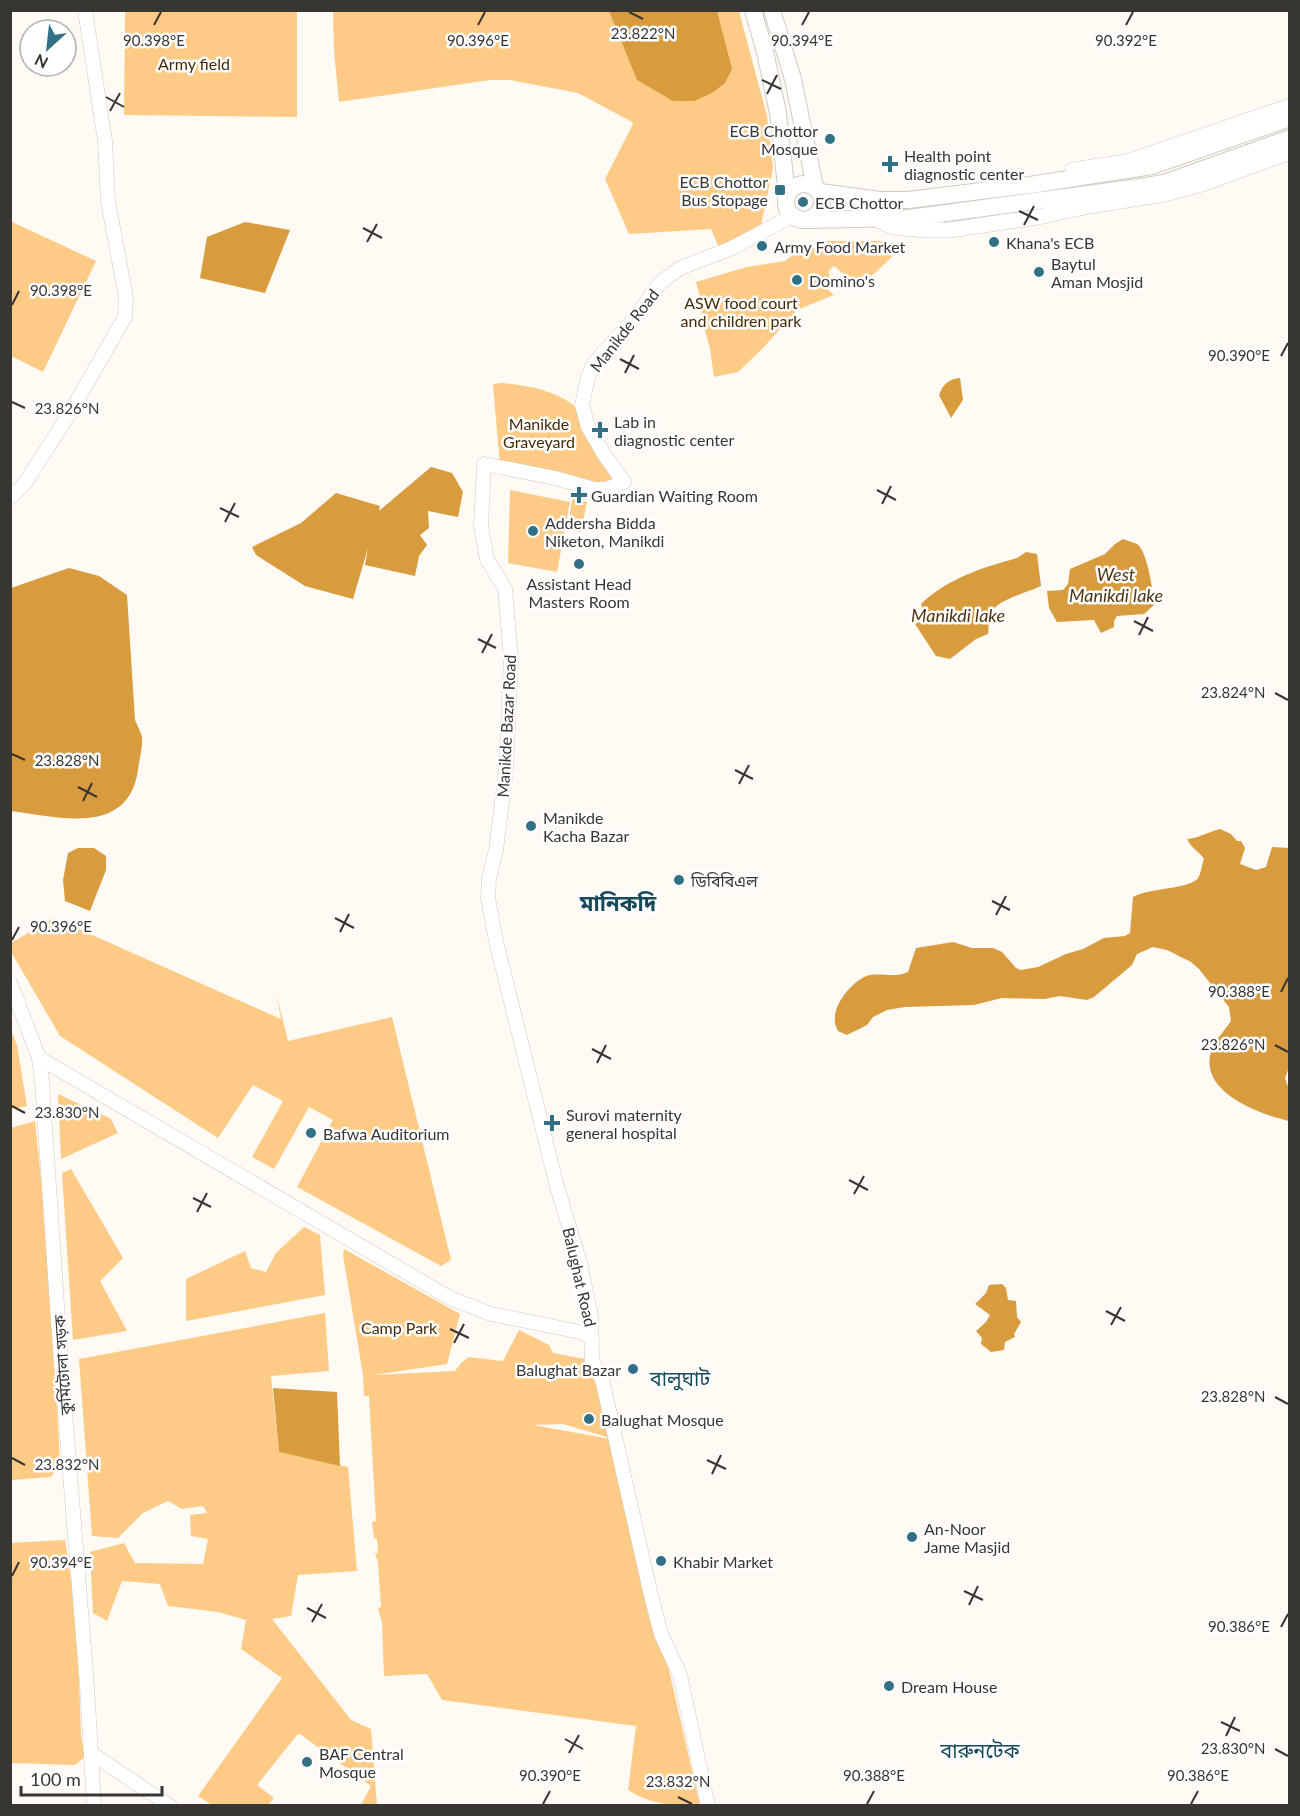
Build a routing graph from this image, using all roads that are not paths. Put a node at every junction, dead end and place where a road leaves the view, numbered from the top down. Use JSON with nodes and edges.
{"nodes":[{"id":1,"x":85,"y":10,"type":"edge"},
{"id":2,"x":753,"y":10,"type":"edge"},
{"id":3,"x":776,"y":16,"type":"edge"},
{"id":4,"x":1290,"y":106,"type":"edge"},
{"id":5,"x":1290,"y":118,"type":"edge"},
{"id":6,"x":1290,"y":138,"type":"edge"},
{"id":7,"x":1290,"y":152,"type":"edge"},
{"id":8,"x":1029,"y":178,"type":"dead end"},
{"id":9,"x":818,"y":190,"type":"junction"},
{"id":10,"x":787,"y":195,"type":"junction"},
{"id":11,"x":799,"y":218,"type":"junction"},
{"id":12,"x":876,"y":219,"type":"junction"},
{"id":13,"x":481,"y":495,"type":"joint"},
{"id":14,"x":10,"y":498,"type":"edge"},
{"id":15,"x":496,"y":850,"type":"joint"},
{"id":16,"x":10,"y":982,"type":"edge"},
{"id":17,"x":39,"y":1058,"type":"junction"},
{"id":18,"x":592,"y":1337,"type":"junction"},
{"id":19,"x":92,"y":1754,"type":"junction"},
{"id":20,"x":94,"y":1806,"type":"edge"},
{"id":21,"x":170,"y":1806,"type":"edge"},
{"id":22,"x":708,"y":1806,"type":"edge"}],
"edges":[{"from":1,"to":14,"type":"street"},
{"from":2,"to":10,"type":"main road"},
{"from":3,"to":9,"type":"main road"},
{"from":4,"to":8,"type":"main road"},
{"from":5,"to":9,"type":"main road"},
{"from":6,"to":12,"type":"main road"},
{"from":7,"to":12,"type":"main road"},
{"from":9,"to":10,"type":"main road"},
{"from":9,"to":11,"type":"main road"},
{"from":10,"to":11,"type":"main road"},
{"from":11,"to":12,"type":"main road"},
{"from":11,"to":13,"type":"street","name":"Manikde Road"},
{"from":13,"to":15,"type":"street","name":"Manikde Bazar Road"},
{"from":15,"to":18,"type":"street","name":"Balughat Road"},
{"from":16,"to":17,"type":"street","name":"কুর্মিটোলা সড়ক"},
{"from":17,"to":18,"type":"street"},
{"from":17,"to":19,"type":"street","name":"কুর্মিটোলা সড়ক"},
{"from":18,"to":22,"type":"street","name":"Balughat Road"},
{"from":19,"to":20,"type":"street","name":"কুর্মিটোলা সড়ক"},
{"from":19,"to":21,"type":"street"}]}
